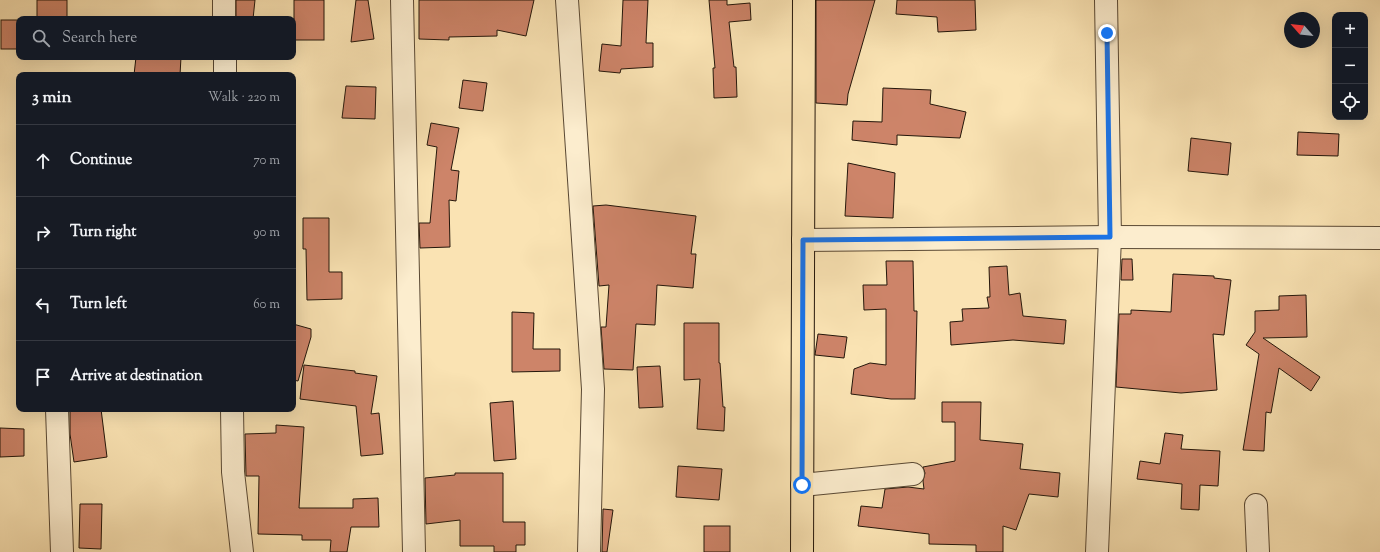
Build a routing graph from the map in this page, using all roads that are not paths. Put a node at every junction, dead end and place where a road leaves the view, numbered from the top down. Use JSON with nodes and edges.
{"nodes":[{"id":1,"x":224,"y":0,"type":"edge"},
{"id":2,"x":402,"y":0,"type":"edge"},
{"id":3,"x":567,"y":0,"type":"edge"},
{"id":4,"x":804,"y":0,"type":"edge"},
{"id":5,"x":1106,"y":0,"type":"edge"},
{"id":6,"x":224,"y":16,"type":"edge"},
{"id":7,"x":225,"y":60,"type":"edge"},
{"id":8,"x":225,"y":72,"type":"edge"},
{"id":9,"x":1110,"y":237,"type":"junction"},
{"id":10,"x":1380,"y":238,"type":"edge"},
{"id":11,"x":803,"y":240,"type":"junction"},
{"id":12,"x":57,"y":412,"type":"edge"},
{"id":13,"x":232,"y":412,"type":"edge"},
{"id":14,"x":913,"y":474,"type":"dead end"},
{"id":15,"x":802,"y":485,"type":"junction"},
{"id":16,"x":1256,"y":505,"type":"dead end"},
{"id":17,"x":62,"y":552,"type":"edge"},
{"id":18,"x":242,"y":552,"type":"edge"},
{"id":19,"x":414,"y":552,"type":"edge"},
{"id":20,"x":589,"y":552,"type":"edge"},
{"id":21,"x":802,"y":552,"type":"edge"},
{"id":22,"x":1097,"y":552,"type":"edge"},
{"id":23,"x":1258,"y":552,"type":"edge"}],
"edges":[{"from":1,"to":6,"type":"street"},
{"from":2,"to":19,"type":"street"},
{"from":3,"to":20,"type":"street"},
{"from":4,"to":11,"type":"main road"},
{"from":5,"to":9,"type":"street"},
{"from":7,"to":8,"type":"street"},
{"from":9,"to":10,"type":"street"},
{"from":9,"to":11,"type":"street"},
{"from":9,"to":22,"type":"street"},
{"from":11,"to":15,"type":"main road"},
{"from":12,"to":17,"type":"street"},
{"from":13,"to":18,"type":"street"},
{"from":14,"to":15,"type":"street"},
{"from":15,"to":21,"type":"main road"},
{"from":16,"to":23,"type":"street"}]}
